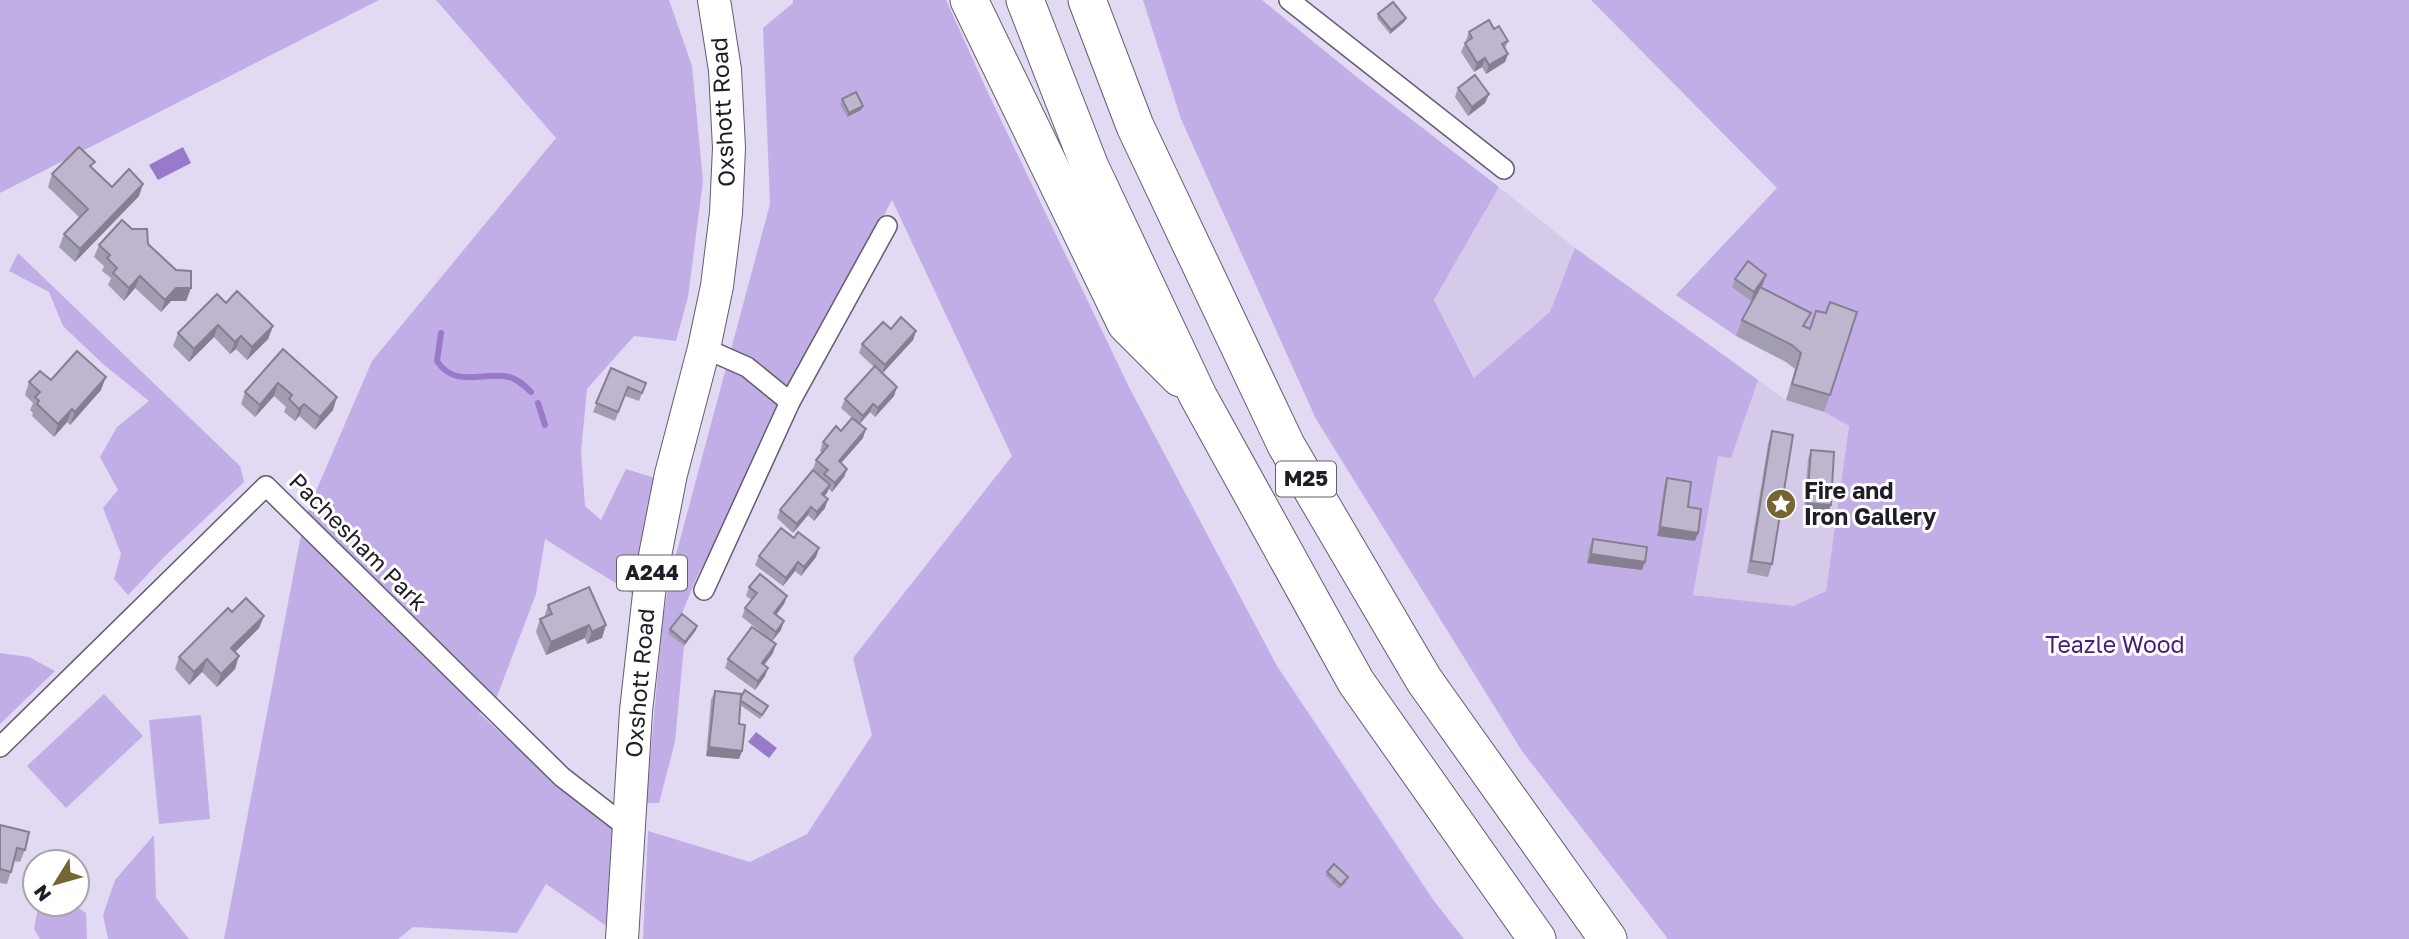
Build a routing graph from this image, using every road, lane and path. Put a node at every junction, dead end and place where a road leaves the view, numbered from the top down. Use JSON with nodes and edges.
{"nodes":[{"id":1,"x":714,"y":0,"type":"edge"},
{"id":2,"x":969,"y":0,"type":"edge"},
{"id":3,"x":1025,"y":0,"type":"edge"},
{"id":4,"x":1087,"y":0,"type":"edge"},
{"id":5,"x":1289,"y":0,"type":"edge"},
{"id":6,"x":1504,"y":169,"type":"dead end"},
{"id":7,"x":887,"y":226,"type":"dead end"},
{"id":8,"x":704,"y":348,"type":"junction"},
{"id":9,"x":1198,"y":397,"type":"junction"},
{"id":10,"x":790,"y":402,"type":"junction"},
{"id":11,"x":704,"y":590,"type":"dead end"},
{"id":12,"x":0,"y":747,"type":"edge"},
{"id":13,"x":628,"y":828,"type":"junction"},
{"id":14,"x":622,"y":939,"type":"edge"},
{"id":15,"x":1537,"y":939,"type":"edge"},
{"id":16,"x":1608,"y":939,"type":"edge"}],
"edges":[{"from":1,"to":8,"type":"main road","name":"Oxshott Road","number":"A244"},
{"from":2,"to":9,"type":"highway","number":"M25"},
{"from":3,"to":9,"type":"highway","number":"M25"},
{"from":4,"to":16,"type":"highway","number":"M25"},
{"from":5,"to":6,"type":"street"},
{"from":7,"to":10,"type":"street"},
{"from":8,"to":10,"type":"street"},
{"from":8,"to":13,"type":"main road","name":"Oxshott Road","number":"A244"},
{"from":9,"to":15,"type":"highway","number":"M25"},
{"from":10,"to":11,"type":"street"},
{"from":12,"to":13,"type":"street","name":"Pachesham Park"},
{"from":13,"to":14,"type":"main road","name":"Oxshott Road","number":"A244"}]}
